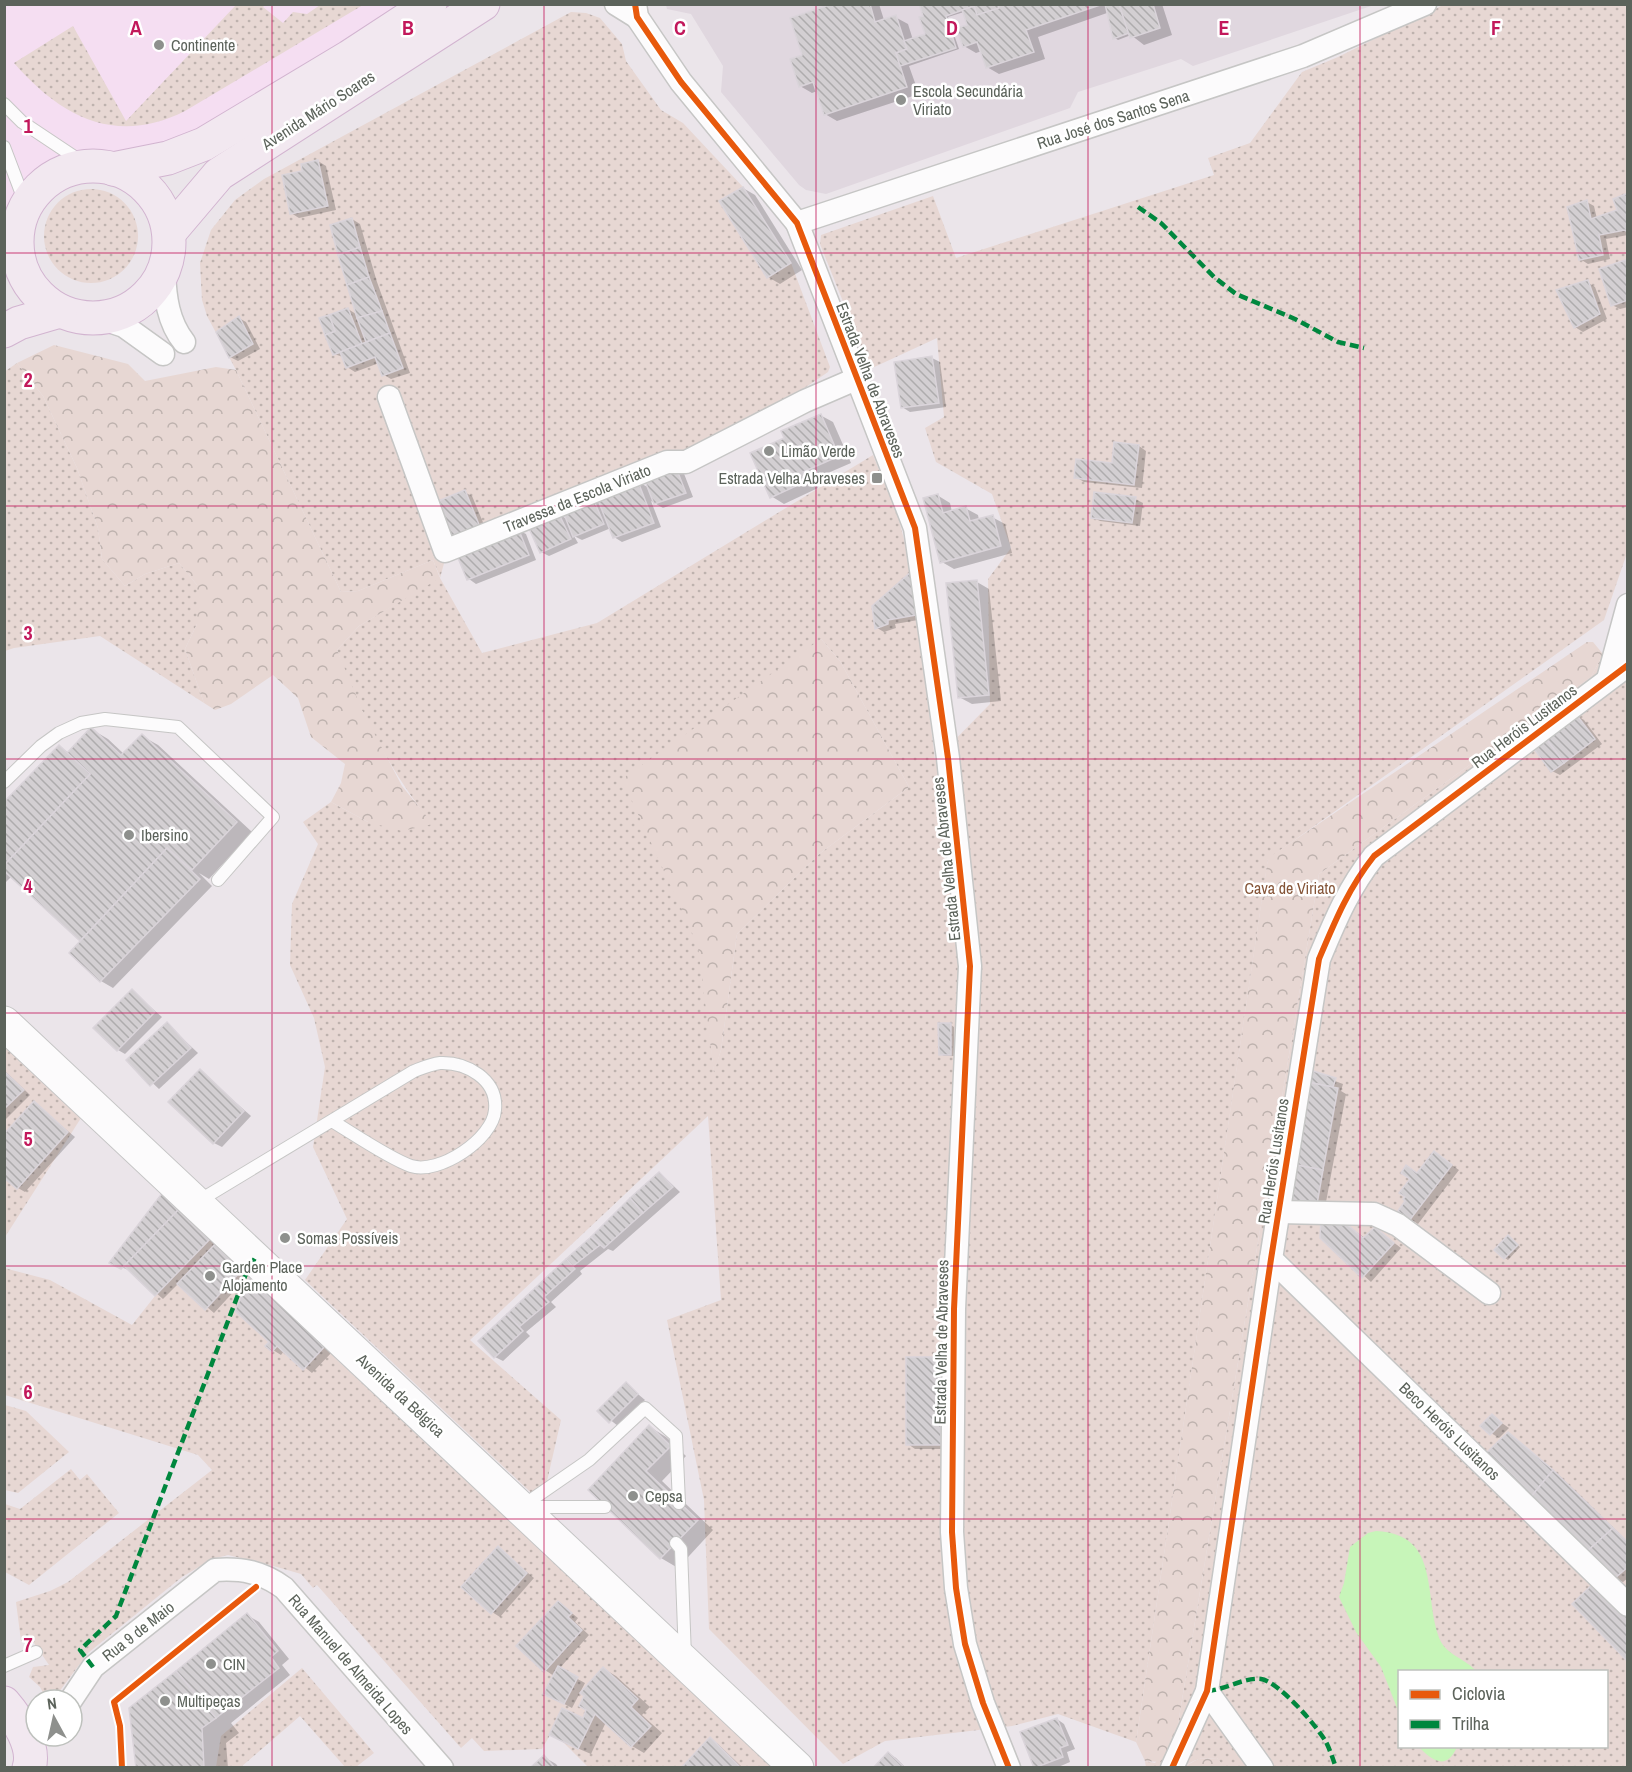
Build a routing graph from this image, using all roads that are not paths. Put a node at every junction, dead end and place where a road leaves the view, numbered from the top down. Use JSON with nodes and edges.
{"nodes":[{"id":1,"x":430,"y":4,"type":"edge"},
{"id":2,"x":483,"y":4,"type":"edge"},
{"id":3,"x":616,"y":4,"type":"edge"},
{"id":4,"x":1425,"y":4,"type":"edge"},
{"id":5,"x":636,"y":11,"type":"edge"},
{"id":6,"x":4,"y":104,"type":"edge"},
{"id":7,"x":4,"y":147,"type":"edge"},
{"id":8,"x":101,"y":168,"type":"junction"},
{"id":9,"x":22,"y":216,"type":"junction"},
{"id":10,"x":797,"y":223,"type":"junction"},
{"id":11,"x":169,"y":233,"type":"junction"},
{"id":12,"x":4,"y":260,"type":"edge"},
{"id":13,"x":164,"y":272,"type":"junction"},
{"id":14,"x":60,"y":311,"type":"junction"},
{"id":15,"x":100,"y":318,"type":"junction"},
{"id":16,"x":4,"y":331,"type":"edge"},
{"id":17,"x":184,"y":342,"type":"dead end"},
{"id":18,"x":163,"y":354,"type":"dead end"},
{"id":19,"x":856,"y":379,"type":"junction"},
{"id":20,"x":389,"y":397,"type":"dead end"},
{"id":21,"x":1628,"y":605,"type":"edge"},
{"id":22,"x":1628,"y":665,"type":"edge"},
{"id":23,"x":1608,"y":679,"type":"junction"},
{"id":24,"x":4,"y":782,"type":"edge"},
{"id":25,"x":218,"y":880,"type":"dead end"},
{"id":26,"x":4,"y":1023,"type":"edge"},
{"id":27,"x":332,"y":1121,"type":"junction"},
{"id":28,"x":196,"y":1202,"type":"junction"},
{"id":29,"x":1278,"y":1212,"type":"junction"},
{"id":30,"x":1271,"y":1259,"type":"junction"},
{"id":31,"x":1489,"y":1293,"type":"dead end"},
{"id":32,"x":679,"y":1503,"type":"dead end"},
{"id":33,"x":522,"y":1507,"type":"junction"},
{"id":34,"x":605,"y":1507,"type":"dead end"},
{"id":35,"x":679,"y":1543,"type":"dead end"},
{"id":36,"x":215,"y":1570,"type":"joint"},
{"id":37,"x":1628,"y":1605,"type":"edge"},
{"id":38,"x":36,"y":1652,"type":"dead end"},
{"id":39,"x":686,"y":1664,"type":"junction"},
{"id":40,"x":4,"y":1666,"type":"edge"},
{"id":41,"x":79,"y":1688,"type":"edge"},
{"id":42,"x":1208,"y":1691,"type":"junction"},
{"id":43,"x":4,"y":1702,"type":"edge"},
{"id":44,"x":33,"y":1756,"type":"edge"},
{"id":45,"x":442,"y":1767,"type":"edge"},
{"id":46,"x":796,"y":1767,"type":"edge"},
{"id":47,"x":1010,"y":1767,"type":"edge"},
{"id":48,"x":1172,"y":1767,"type":"edge"},
{"id":49,"x":1262,"y":1767,"type":"edge"}],
"edges":[{"from":1,"to":8,"type":"main road","name":"Avenida Mário Soares"},
{"from":2,"to":11,"type":"main road","name":"Avenida Mário Soares"},
{"from":3,"to":5,"type":"street"},
{"from":4,"to":10,"type":"street","name":"Rua José dos Santos Sena"},
{"from":5,"to":10,"type":"street","name":"Estrada Velha de Abraveses"},
{"from":6,"to":8,"type":"lane"},
{"from":7,"to":9,"type":"lane"},
{"from":8,"to":9,"type":"main road"},
{"from":8,"to":11,"type":"main road"},
{"from":9,"to":12,"type":"main road"},
{"from":9,"to":14,"type":"main road"},
{"from":10,"to":19,"type":"street","name":"Estrada Velha de Abraveses"},
{"from":11,"to":13,"type":"main road"},
{"from":13,"to":15,"type":"main road"},
{"from":13,"to":17,"type":"street"},
{"from":14,"to":15,"type":"main road"},
{"from":14,"to":16,"type":"main road"},
{"from":15,"to":18,"type":"street"},
{"from":19,"to":20,"type":"street","name":"Travessa da Escola Viriato"},
{"from":19,"to":47,"type":"street","name":"Estrada Velha de Abraveses"},
{"from":21,"to":23,"type":"street"},
{"from":22,"to":23,"type":"street","name":"Rua Heróis Lusitanos"},
{"from":23,"to":29,"type":"street","name":"Rua Heróis Lusitanos"},
{"from":24,"to":25,"type":"lane"},
{"from":26,"to":28,"type":"main road","name":"Avenida da Bélgica"},
{"from":27,"to":27,"type":"lane"},
{"from":27,"to":28,"type":"lane"},
{"from":28,"to":33,"type":"main road","name":"Avenida da Bélgica"},
{"from":29,"to":30,"type":"street","name":"Rua Heróis Lusitanos"},
{"from":29,"to":31,"type":"street"},
{"from":30,"to":37,"type":"street","name":"Beco Heróis Lusitanos"},
{"from":30,"to":42,"type":"street","name":"Rua Heróis Lusitanos"},
{"from":32,"to":33,"type":"lane"},
{"from":33,"to":34,"type":"lane"},
{"from":33,"to":39,"type":"main road","name":"Avenida da Bélgica"},
{"from":35,"to":39,"type":"lane"},
{"from":36,"to":41,"type":"street","name":"Rua 9 de Maio"},
{"from":36,"to":45,"type":"street","name":"Rua Manuel de Almeida Lopes"},
{"from":38,"to":40,"type":"lane"},
{"from":39,"to":46,"type":"main road","name":"Avenida da Bélgica"},
{"from":42,"to":48,"type":"street","name":"Rua Heróis Lusitanos"},
{"from":42,"to":49,"type":"street"},
{"from":43,"to":44,"type":"main road"}]}
